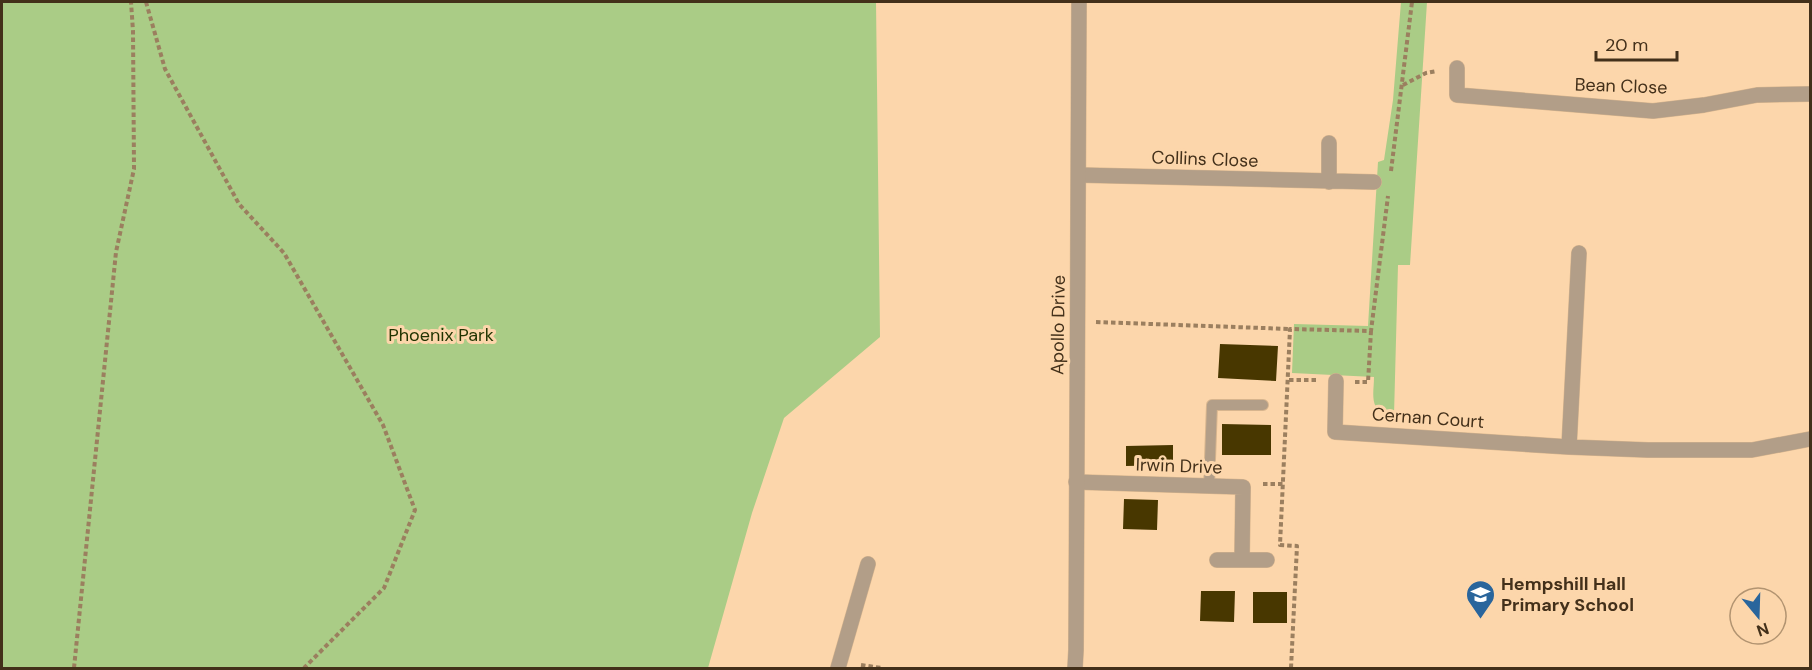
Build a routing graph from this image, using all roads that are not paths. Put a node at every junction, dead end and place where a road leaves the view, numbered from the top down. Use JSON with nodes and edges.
{"nodes":[{"id":1,"x":1078,"y":2,"type":"edge"},
{"id":2,"x":1457,"y":68,"type":"road end"},
{"id":3,"x":1810,"y":94,"type":"edge"},
{"id":4,"x":1329,"y":143,"type":"dead end"},
{"id":5,"x":1079,"y":175,"type":"junction"},
{"id":6,"x":1329,"y":182,"type":"junction"},
{"id":7,"x":1382,"y":182,"type":"road end"},
{"id":8,"x":1579,"y":253,"type":"dead end"},
{"id":9,"x":1336,"y":381,"type":"dead end"},
{"id":10,"x":1263,"y":405,"type":"dead end"},
{"id":11,"x":1810,"y":438,"type":"edge"},
{"id":12,"x":1569,"y":447,"type":"junction"},
{"id":13,"x":1076,"y":482,"type":"junction"},
{"id":14,"x":1209,"y":487,"type":"junction"},
{"id":15,"x":1217,"y":560,"type":"dead end"},
{"id":16,"x":1242,"y":560,"type":"junction"},
{"id":17,"x":1267,"y":560,"type":"dead end"},
{"id":18,"x":868,"y":564,"type":"dead end"},
{"id":19,"x":838,"y":669,"type":"edge"},
{"id":20,"x":1075,"y":669,"type":"edge"}],
"edges":[{"from":1,"to":5,"type":"street","name":"Apollo Drive"},
{"from":2,"to":3,"type":"street","name":"Bean Close"},
{"from":4,"to":6,"type":"street"},
{"from":5,"to":6,"type":"street","name":"Collins Close"},
{"from":5,"to":13,"type":"street","name":"Apollo Drive"},
{"from":6,"to":7,"type":"street","name":"Collins Close"},
{"from":8,"to":12,"type":"street"},
{"from":9,"to":12,"type":"street","name":"Cernan Court"},
{"from":10,"to":14,"type":"lane"},
{"from":11,"to":12,"type":"street","name":"Cernan Court"},
{"from":13,"to":14,"type":"street","name":"Irwin Drive"},
{"from":13,"to":20,"type":"street","name":"Apollo Drive"},
{"from":14,"to":16,"type":"street","name":"Irwin Drive"},
{"from":15,"to":16,"type":"street"},
{"from":16,"to":17,"type":"street"},
{"from":18,"to":19,"type":"street"}]}
